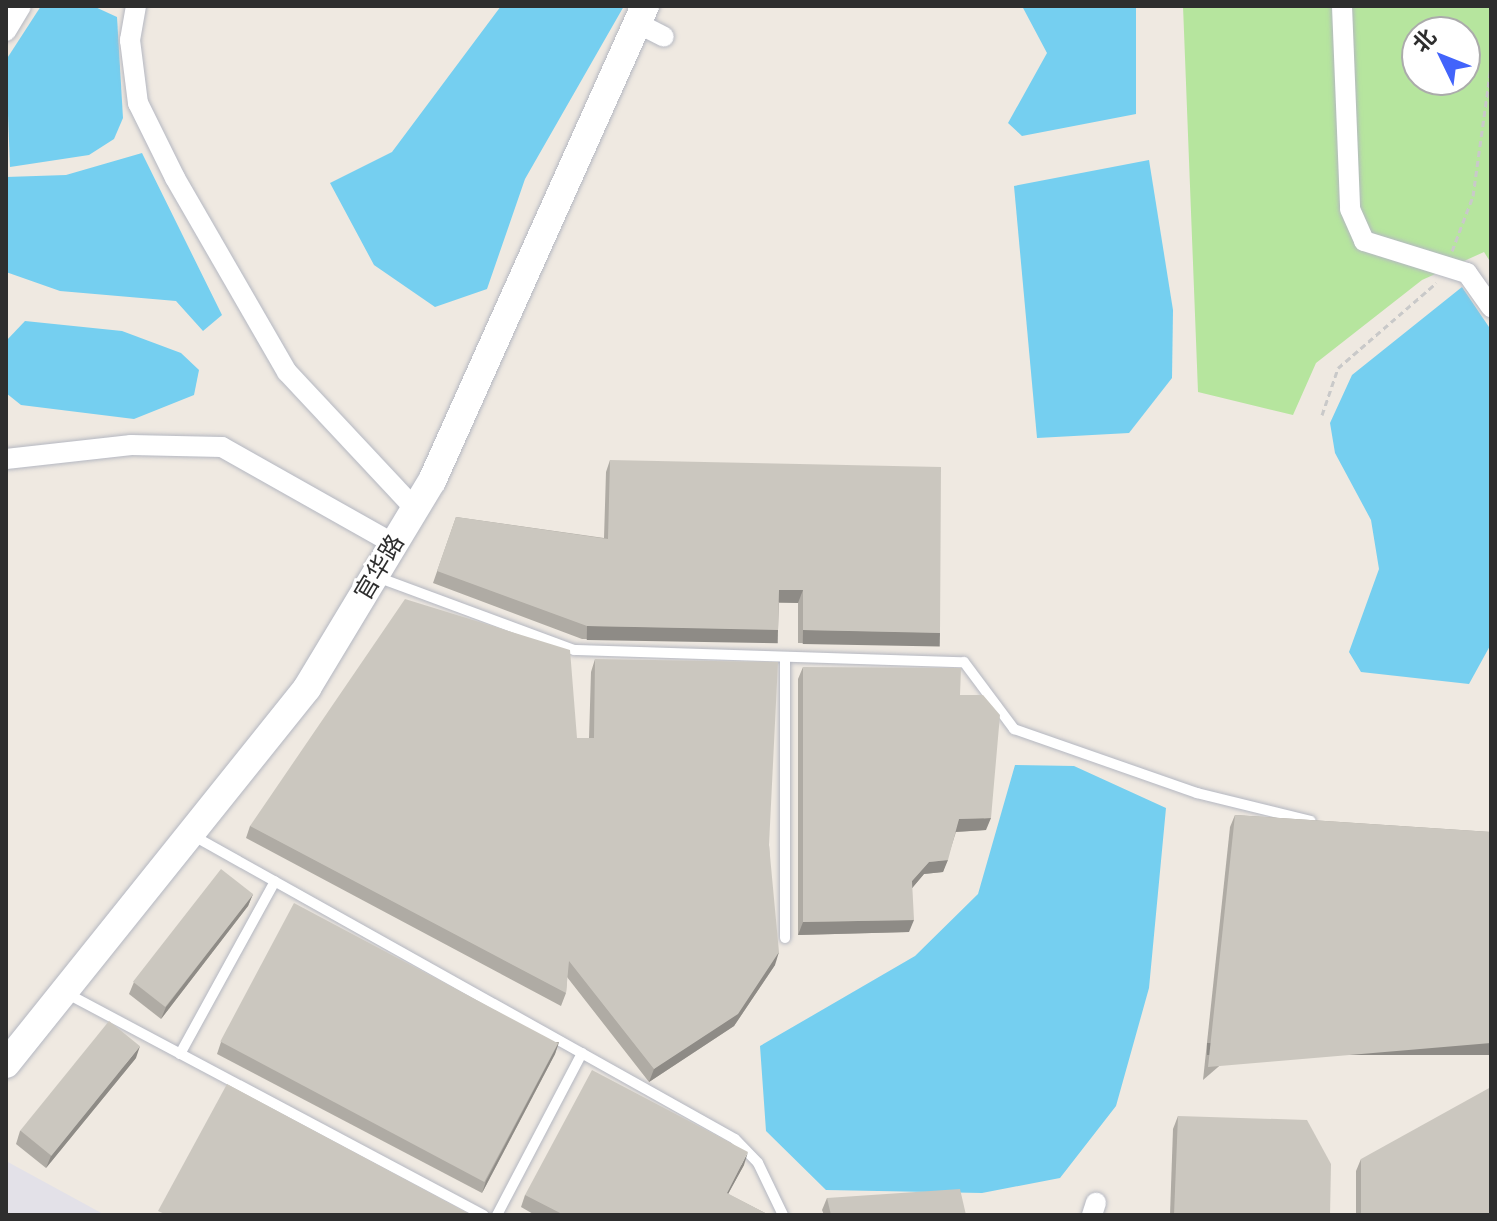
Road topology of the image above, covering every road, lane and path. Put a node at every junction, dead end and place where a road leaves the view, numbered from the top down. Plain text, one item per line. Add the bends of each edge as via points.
1 (21, 6) edge
2 (136, 6) edge
3 (1342, 6) edge
4 (641, 14) edge
5 (6, 31) edge
6 (664, 37) dead end
7 (1491, 307) edge
8 (6, 459) edge
9 (415, 509) junction
10 (394, 544) junction
11 (375, 576) junction
12 (785, 661) junction
13 (1322, 822) edge
14 (190, 834) junction
15 (275, 881) junction
16 (785, 938) dead end
17 (64, 992) junction
18 (582, 1053) junction
19 (180, 1054) junction
20 (6, 1064) edge
21 (484, 1215) edge
22 (497, 1215) edge
23 (783, 1215) edge

1 - 5 street
2 - 9 street via 130,40 138,103 175,178 287,372
3 - 7 street via 1350,209 1364,241 1467,273
4 - 6 street
4 - 9 main road, 官华路
8 - 10 street via 131,445 222,447
9 - 10 main road, 官华路
10 - 11 main road, 官华路
11 - 12 lane via 574,650
11 - 14 main road, 官华路 via 307,688
12 - 13 lane via 964,662 1014,729 1197,793
12 - 16 lane
14 - 15 lane
14 - 17 main road, 官华路
15 - 18 lane
15 - 19 lane
17 - 19 lane
17 - 20 main road, 官华路
18 - 22 lane
18 - 23 lane via 735,1139 758,1163
19 - 21 lane

